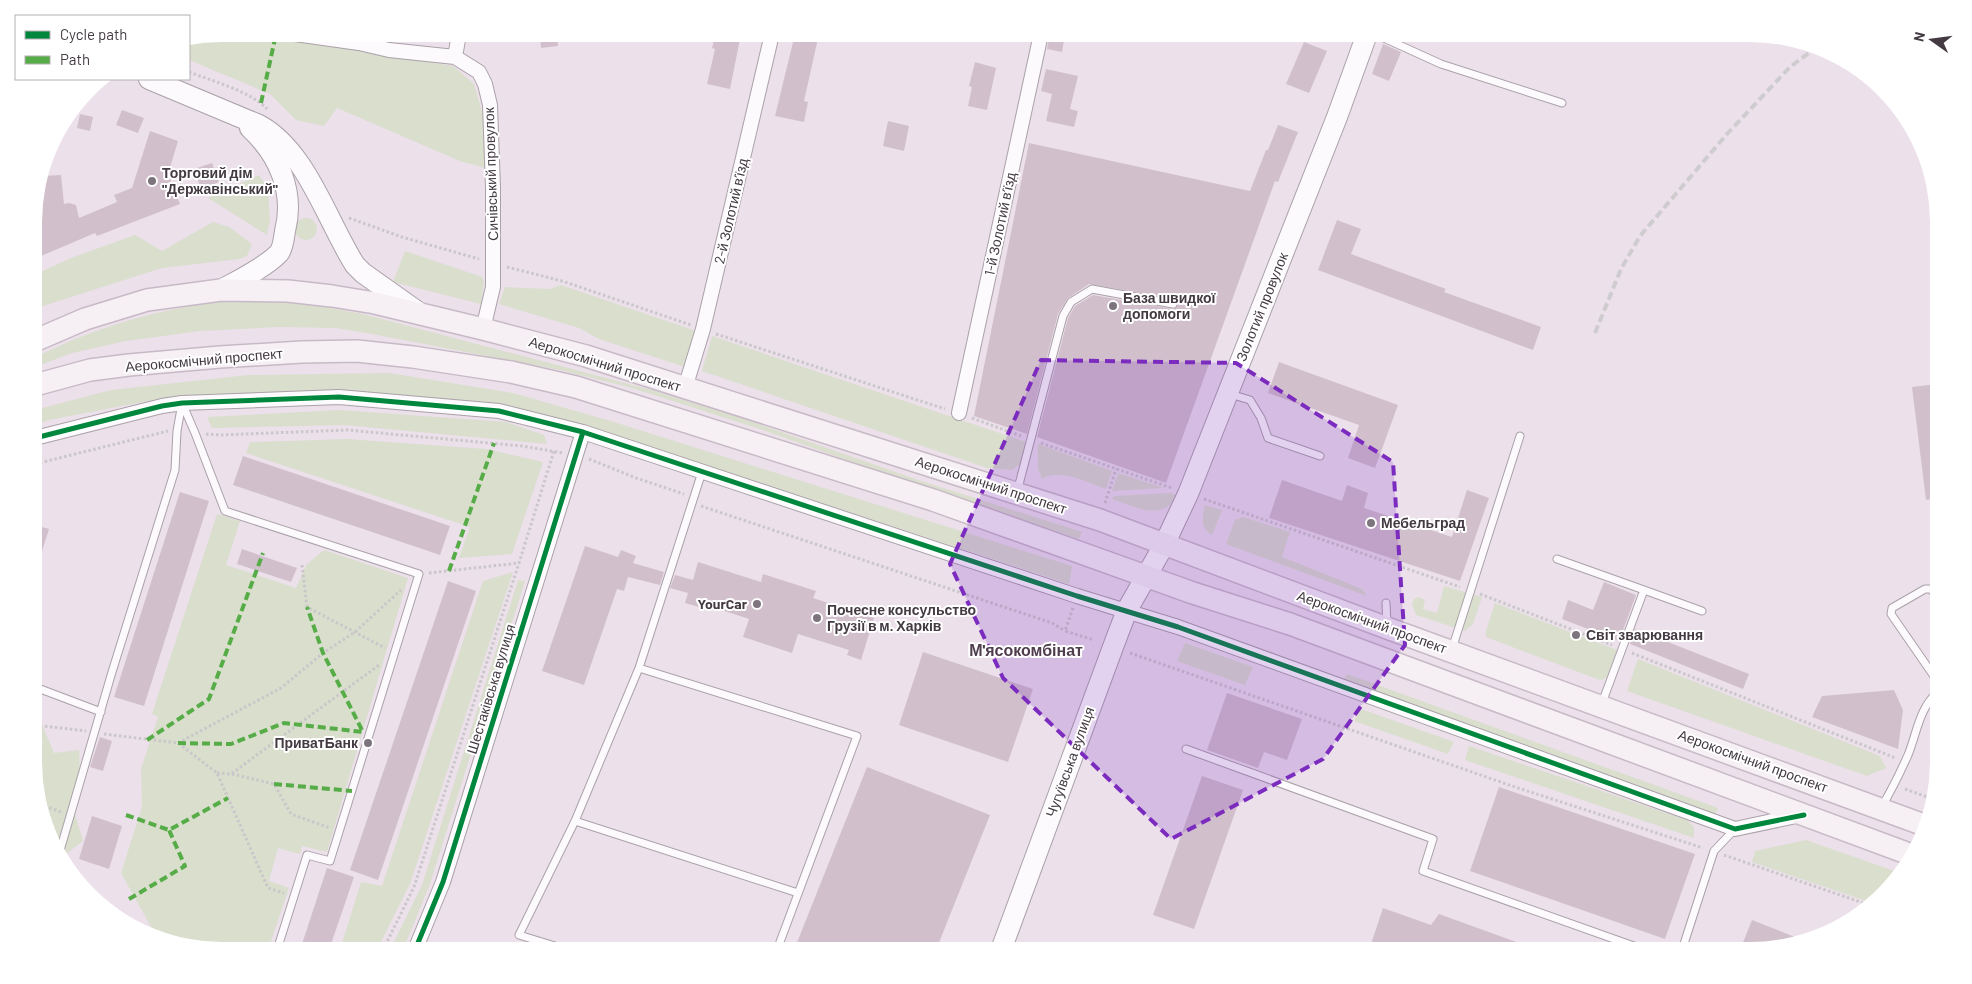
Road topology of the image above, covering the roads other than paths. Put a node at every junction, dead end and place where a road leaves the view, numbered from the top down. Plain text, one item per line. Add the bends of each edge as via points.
1 (369, 42) edge
2 (458, 42) edge
3 (770, 42) edge
4 (1039, 42) edge
5 (1364, 42) edge
6 (1393, 42) edge
7 (455, 58) junction
8 (150, 80) edge
9 (1562, 103) dead end
10 (233, 114) junction
11 (221, 290) junction
12 (1173, 304) dead end
13 (424, 316) junction
14 (483, 329) junction
15 (42, 338) edge
16 (42, 383) edge
17 (685, 388) junction
18 (1228, 393) junction
19 (182, 403) junction
20 (958, 414) road end
21 (583, 432) junction
22 (42, 436) edge
23 (1520, 436) dead end
24 (1320, 456) dead end
25 (702, 472) junction
26 (1016, 492) junction
27 (1164, 545) junction
28 (1557, 559) dead end
29 (1145, 576) junction
30 (1930, 589) edge
31 (1644, 590) junction
32 (1386, 603) dead end
33 (1127, 610) junction
34 (1702, 611) dead end
35 (1387, 628) junction
36 (1451, 652) junction
37 (639, 668) junction
38 (1930, 670) edge
39 (42, 690) edge
40 (1930, 698) edge
41 (1601, 706) junction
42 (101, 712) junction
43 (1186, 749) dead end
44 (1881, 808) junction
45 (1804, 815) junction
46 (575, 821) junction
47 (1919, 823) edge
48 (1735, 829) junction
49 (63, 844) edge
50 (1905, 852) edge
51 (798, 893) junction
52 (280, 942) edge
53 (418, 942) edge
54 (542, 942) edge
55 (780, 942) edge
56 (1003, 942) edge
57 (1623, 942) edge
58 (1685, 942) edge

1 - 7 street via 389,50
2 - 7 street
3 - 17 street, 2-й Золотий в’їзд via 703,329
4 - 20 street, 1-й Золотий в’їзд
5 - 18 main road, Золотий провулок
6 - 9 lane via 1441,64
7 - 14 street, Сичівський провулок via 479,72 490,104 494,263 493,288
8 - 10 main road
10 - 11 main road via 257,135 277,161 288,194 289,209 280,252
10 - 13 main road via 268,130 285,144 301,166 355,265
11 - 13 main road, Аерокосмічний проспект via 288,291 332,296
11 - 15 main road, Аерокосмічний проспект via 146,300
12 - 26 lane via 1092,289 1071,302 1063,316
13 - 14 main road, Аерокосмічний проспект
14 - 17 main road, Аерокосмічний проспект via 586,356
16 - 29 main road, Аерокосмічний проспект via 90,370 130,365 302,352 357,351 511,372 576,387 924,497
17 - 26 main road, Аерокосмічний проспект
18 - 24 lane via 1250,400 1268,438
18 - 27 main road, Золотий провулок
19 - 21 street via 339,397 500,411
19 - 22 street
19 - 42 lane via 175,470
19 - 52 lane via 225,511 420,574 330,861 307,855
21 - 25 street
21 - 53 street, Шестаківська вулиця via 443,882
23 - 36 lane
25 - 33 street
25 - 37 lane
26 - 27 main road, Аерокосмічний проспект
27 - 29 main road, Золотий провулок
27 - 35 main road, Аерокосмічний проспект
28 - 31 lane
29 - 33 main road, Чугуївська вулиця
29 - 45 main road, Аерокосмічний проспект via 1299,628
30 - 38 lane via 1924,588 1892,608 1892,614
31 - 34 lane
31 - 41 lane
32 - 35 lane
33 - 48 street
33 - 56 main road, Чугуївська вулиця
35 - 36 main road, Аерокосмічний проспект
36 - 41 main road, Аерокосмічний проспект
37 - 46 lane
37 - 51 lane via 857,736
39 - 42 lane
40 - 44 lane via 1900,774
41 - 44 main road, Аерокосмічний проспект
42 - 49 lane
43 - 57 lane via 1433,839 1423,871
44 - 47 main road, Аерокосмічний проспект
45 - 48 street
45 - 50 main road, Аерокосмічний проспект
46 - 51 lane
46 - 54 lane via 519,935
48 - 58 lane via 1714,851
51 - 55 lane

